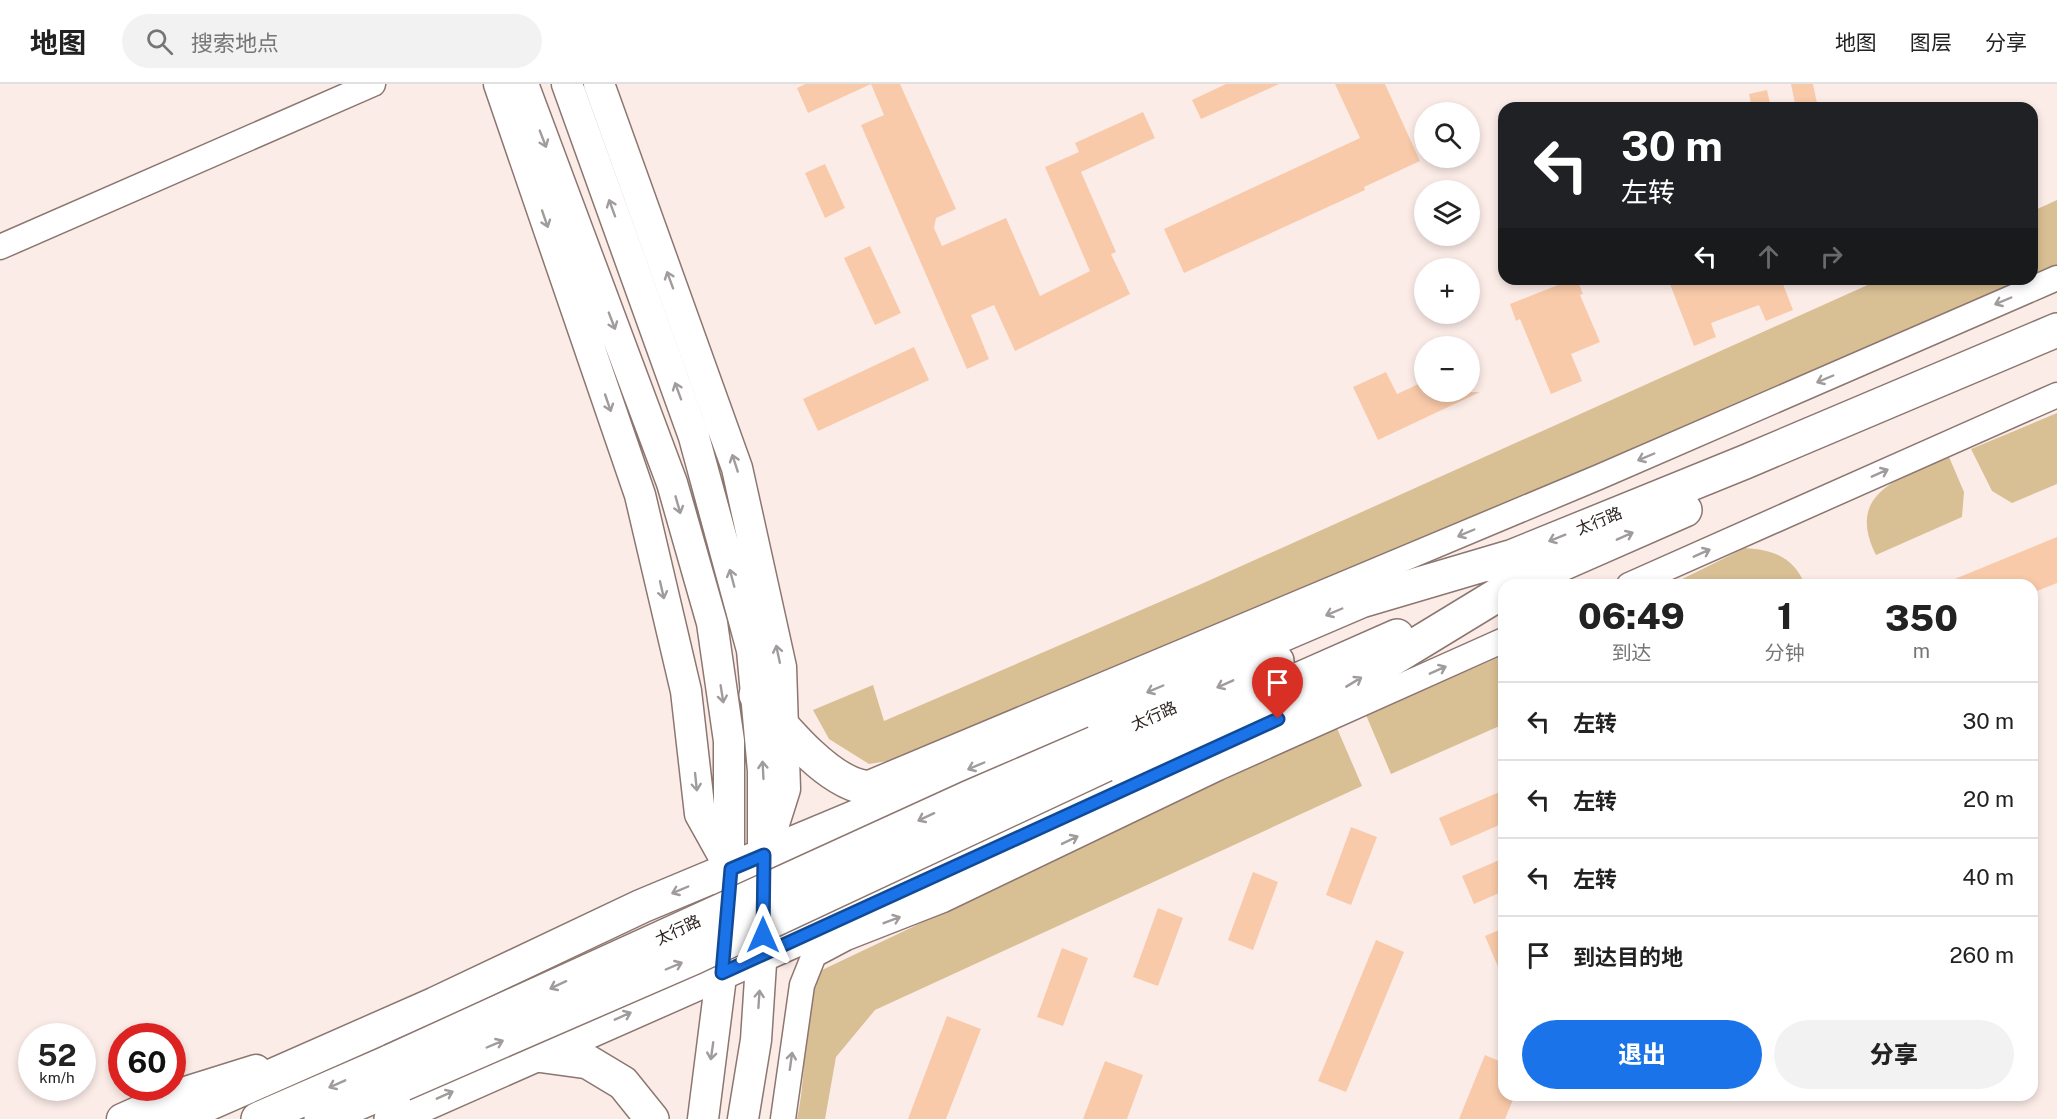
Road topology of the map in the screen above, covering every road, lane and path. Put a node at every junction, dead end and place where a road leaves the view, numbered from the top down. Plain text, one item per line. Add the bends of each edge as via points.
1 (373, 84) edge
2 (499, 84) edge
3 (523, 84) edge
4 (567, 84) edge
5 (599, 84) edge
6 (0, 247) edge
7 (2057, 278) edge
8 (2057, 330) edge
9 (2057, 347) edge
10 (2057, 395) edge
11 (1517, 579) edge
12 (1518, 579) edge
13 (1643, 579) edge
14 (1498, 584) edge
15 (1498, 587) edge
16 (1498, 590) edge
17 (1498, 643) edge
18 (756, 695) junction
19 (783, 726) junction
20 (861, 786) junction
21 (918, 791) junction
22 (764, 855) junction
23 (731, 869) junction
24 (763, 955) junction
25 (722, 973) junction
26 (365, 1035) junction
27 (537, 1055) junction
28 (397, 1072) junction
29 (643, 1111) edge
30 (122, 1119) edge
31 (174, 1119) edge
32 (258, 1119) edge
33 (321, 1119) edge
34 (391, 1119) edge
35 (703, 1119) edge
36 (744, 1119) edge
37 (783, 1119) edge

1 - 6 street
2 -> 23 main road via 640,495 686,691 700,814
3 -> 23 main road via 672,483 712,623 729,741
18 -> 4 main road via 752,650 694,437
19 -> 5 main road via 781,666 737,468
7 -> 20 street via 1588,482
8 -> 11 highway, 太行路 via 1745,462
12 -> 9 highway, 太行路
13 -> 10 street
14 -> 21 highway via 1361,601
15 - 28 highway, 太行路, bridge via 1100,754 695,957
24 -> 16 highway via 1343,689
37 -> 17 street via 802,985 814,956 846,938 943,900 1218,768
18 - 19 highway
22 -> 18 main road via 763,771
19 - 20 highway via 800,746 832,771
19 - 22 main road via 784,789
20 - 21 highway
21 -> 22 highway
22 - 23 highway
22 - 24 main road
23 - 25 main road
23 -> 26 highway via 642,906
24 - 25 highway
36 -> 24 main road
27 -> 25 highway
25 -> 35 main road
26 - 30 main road via 177,1095
26 - 31 highway
27 - 29 highway via 588,1062 623,1083
34 -> 27 highway
28 -> 32 highway, 太行路
28 - 33 highway, 太行路

